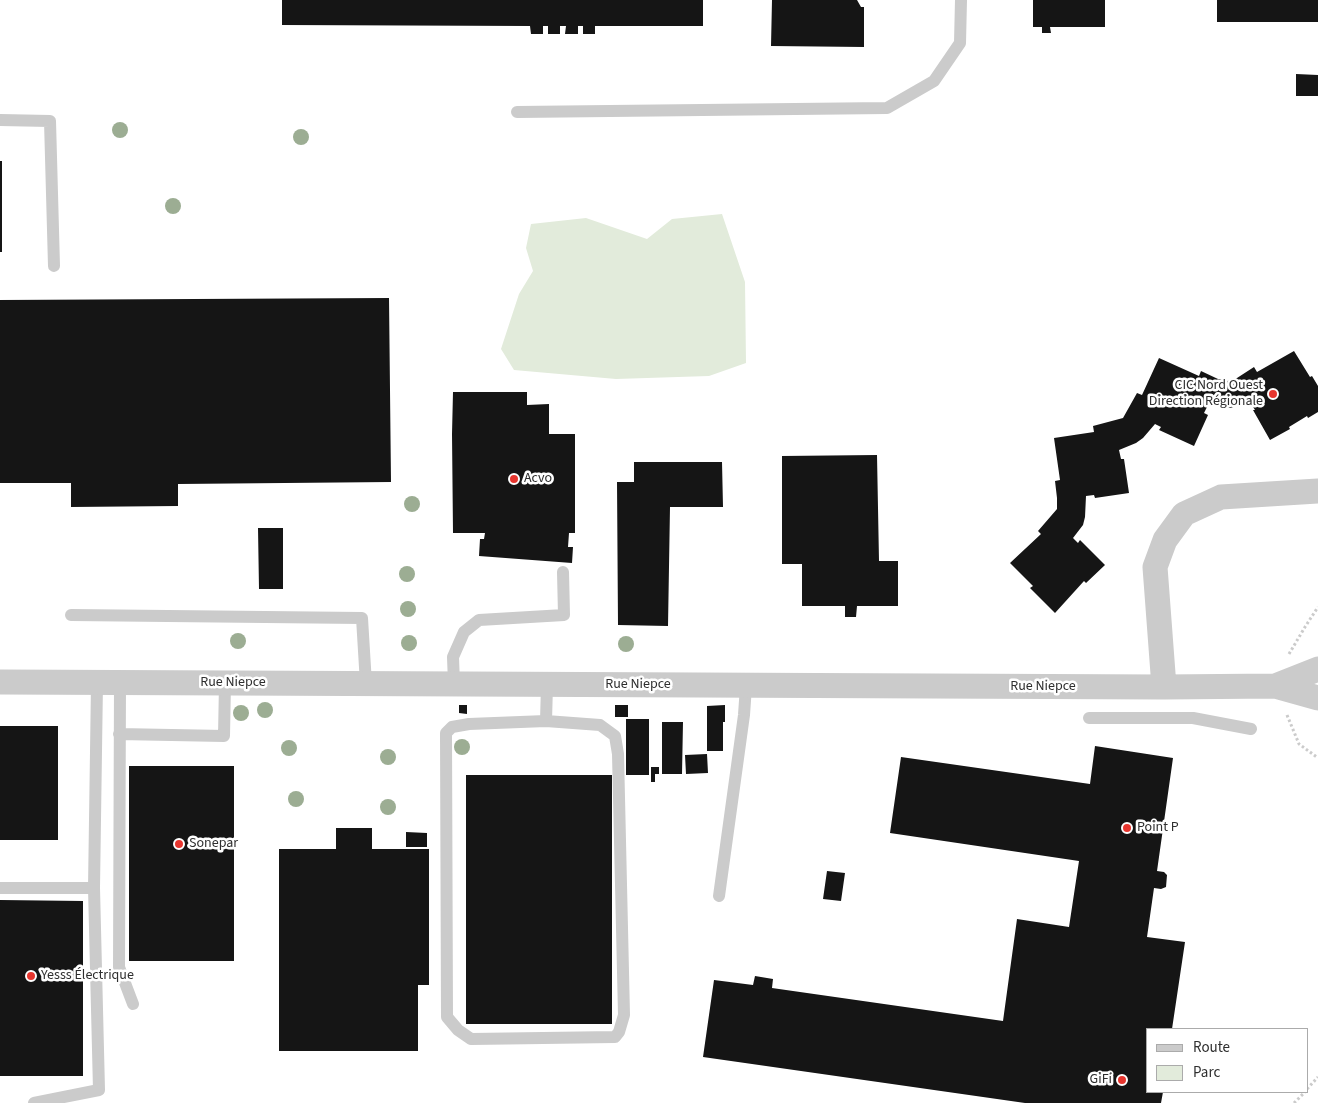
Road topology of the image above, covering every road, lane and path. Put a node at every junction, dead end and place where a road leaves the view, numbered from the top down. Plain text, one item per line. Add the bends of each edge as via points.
1 (961, 0) edge
2 (517, 112) dead end
3 (0, 120) edge
4 (54, 266) dead end
5 (1318, 491) edge
6 (562, 572) dead end
7 (1318, 607) edge
8 (71, 615) dead end
9 (1318, 669) edge
10 (0, 682) edge
11 (108, 683) junction
12 (225, 684) junction
13 (366, 684) junction
14 (454, 684) junction
15 (547, 684) junction
16 (746, 686) junction
17 (1275, 686) junction
18 (1164, 687) junction
19 (1318, 698) edge
20 (1090, 718) dead end
21 (546, 721) junction
22 (1251, 729) dead end
23 (119, 734) junction
24 (1318, 758) edge
25 (0, 888) edge
26 (94, 888) junction
27 (719, 896) dead end
28 (133, 1004) dead end
29 (1318, 1077) edge
30 (1308, 1087) edge
31 (1303, 1093) edge
32 (34, 1103) edge
33 (1294, 1103) edge

1 - 2 lane via 960,43 955,51 934,81 887,108
3 - 4 lane via 50,121
5 - 18 street via 1221,497 1184,514 1165,540 1155,568
6 - 14 lane via 564,615 479,620 464,632 453,657
7 - 17 path via 1290,652
8 - 13 lane via 362,618
9 - 17 street, Rue Niepce
10 - 11 street, Rue Niepce
11 - 12 street, Rue Niepce
11 - 23 lane
11 - 26 lane
12 - 13 street, Rue Niepce
12 - 23 lane via 224,736
13 - 14 street, Rue Niepce
14 - 15 street, Rue Niepce
15 - 16 street, Rue Niepce
15 - 21 lane
16 - 18 street, Rue Niepce
16 - 27 lane
17 - 18 street, Rue Niepce
17 - 19 street, Rue Niepce
17 - 24 path via 1299,744
20 - 22 lane via 1193,718
21 - 21 lane via 600,724 615,736 624,1015 615,1037 471,1039 446,1017 446,732 452,727 469,724
23 - 28 lane via 119,967
25 - 26 lane
26 - 32 lane via 99,1090
29 - 30 path
31 - 33 path

